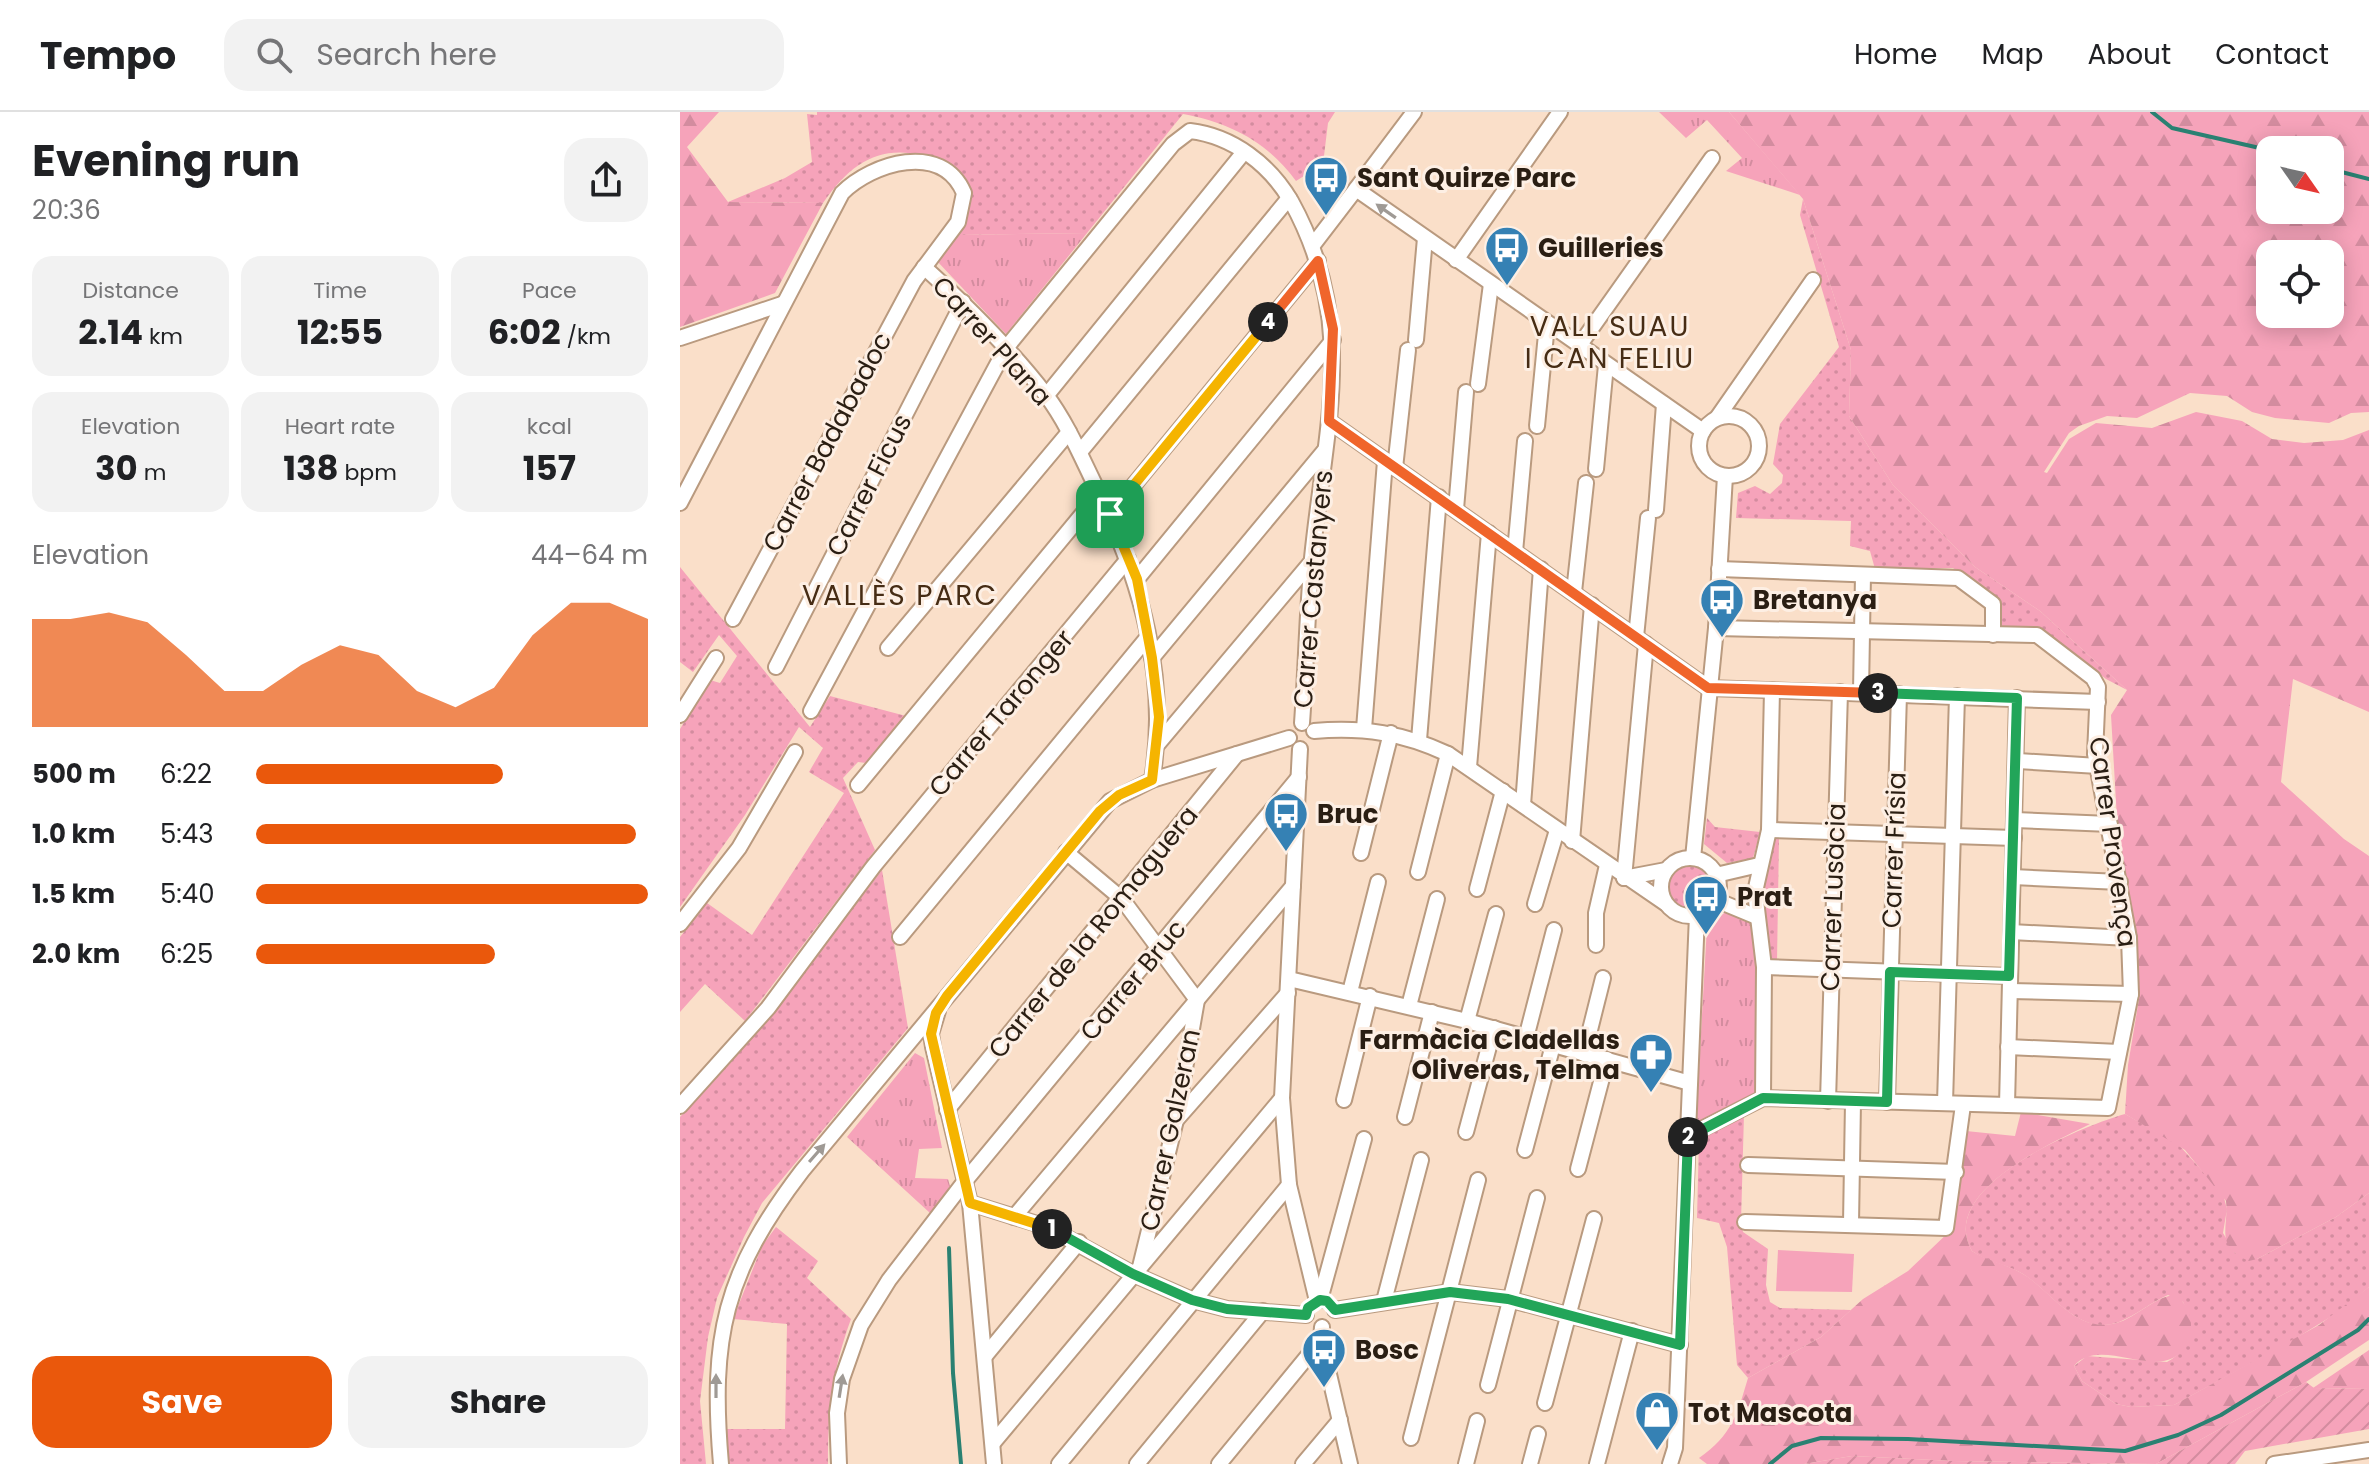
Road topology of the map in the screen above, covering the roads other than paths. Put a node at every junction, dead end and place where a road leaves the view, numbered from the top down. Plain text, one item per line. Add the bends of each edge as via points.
1 (1414, 112) edge
2 (1560, 112) edge
3 (1244, 152) junction
4 (1712, 158) dead end
5 (1356, 189) junction
6 (1289, 198) junction
7 (1425, 238) junction
8 (1313, 245) junction
9 (1456, 260) junction
10 (1318, 261) junction
11 (924, 267) junction
12 (1813, 280) dead end
13 (1491, 284) junction
14 (963, 302) junction
15 (782, 304) junction
16 (1547, 324) junction
17 (680, 338) edge
18 (1334, 340) junction
19 (1579, 346) junction
20 (1006, 348) junction
21 (1606, 365) junction
22 (1046, 396) junction
23 (1664, 404) junction
24 (1717, 418) junction
25 (1329, 421) junction
26 (1537, 426) dead end
27 (1703, 431) junction
28 (1069, 432) junction
29 (1525, 441) dead end
30 (1325, 449) junction
31 (1080, 452) junction
32 (1390, 464) junction
33 (1596, 469) dead end
34 (1725, 476) junction
35 (1586, 483) dead end
36 (1099, 494) junction
37 (1439, 497) junction
38 (680, 503) edge
39 (1456, 509) junction
40 (1110, 514) junction
41 (1489, 533) junction
42 (1515, 552) junction
43 (1128, 559) junction
44 (1312, 561) junction
45 (1541, 569) junction
46 (1719, 569) junction
47 (1863, 575) junction
48 (1137, 579) junction
49 (1574, 592) junction
50 (1592, 605) junction
51 (733, 619) dead end
52 (1716, 628) junction
53 (1862, 634) junction
54 (1993, 635) junction
55 (1147, 638) junction
56 (1641, 640) junction
57 (888, 648) dead end
58 (716, 658) dead end
59 (1152, 658) junction
60 (776, 667) dead end
61 (1708, 688) junction
62 (1772, 690) junction
63 (1861, 691) junction
64 (1840, 692) junction
65 (1899, 694) junction
66 (1957, 696) junction
67 (2017, 698) junction
68 (2098, 702) junction
69 (811, 711) dead end
70 (680, 715) edge
71 (1308, 727) junction
72 (1364, 729) junction
73 (1391, 733) junction
74 (1289, 738) junction
75 (1419, 740) junction
76 (1157, 745) junction
77 (1300, 749) junction
78 (795, 752) dead end
79 (1237, 754) junction
80 (1448, 754) junction
81 (2018, 761) junction
82 (2098, 766) junction
83 (1469, 767) junction
84 (1299, 777) junction
85 (1152, 780) junction
86 (858, 785) dead end
87 (1503, 791) junction
88 (1523, 805) junction
89 (2015, 820) junction
90 (2110, 824) junction
91 (1557, 830) junction
92 (1769, 830) junction
93 (1835, 832) junction
94 (1894, 834) junction
95 (1953, 836) junction
96 (2014, 838) junction
97 (1572, 841) junction
98 (1066, 852) junction
99 (1361, 853) dead end
100 (1693, 858) junction
101 (1607, 865) junction
102 (1759, 865) junction
103 (1666, 870) junction
104 (1418, 872) dead end
105 (1716, 875) junction
106 (2013, 877) junction
107 (1624, 878) junction
108 (1378, 882) dead end
109 (2120, 882) junction
110 (1293, 886) junction
111 (1477, 889) dead end
112 (1122, 899) junction
113 (1437, 899) dead end
114 (1716, 900) junction
115 (1665, 903) junction
116 (1535, 904) dead end
117 (1496, 914) dead end
118 (1697, 915) junction
119 (1757, 917) junction
120 (680, 924) edge
121 (1554, 930) dead end
122 (2011, 932) junction
123 (900, 937) dead end
124 (2129, 938) junction
125 (1596, 945) dead end
126 (1161, 948) junction
127 (1764, 967) junction
128 (1831, 971) junction
129 (1890, 972) junction
130 (1949, 974) junction
131 (1603, 978) dead end
132 (2009, 983) junction
133 (1288, 986) junction
134 (1350, 992) junction
135 (2131, 994) junction
136 (947, 996) junction
137 (1370, 996) junction
138 (1197, 1000) junction
139 (1409, 1006) junction
140 (1432, 1012) junction
141 (1467, 1021) junction
142 (1494, 1028) junction
143 (1526, 1038) junction
144 (1553, 1045) junction
145 (2008, 1047) junction
146 (904, 1048) junction
147 (2119, 1052) junction
148 (1584, 1054) junction
149 (935, 1058) junction
150 (1607, 1059) junction
151 (1690, 1083) junction
152 (1282, 1098) junction
153 (1763, 1098) junction
154 (1344, 1100) dead end
155 (1828, 1101) junction
156 (1853, 1102) junction
157 (1887, 1102) junction
158 (1945, 1103) junction
159 (1963, 1105) junction
160 (2007, 1105) junction
161 (680, 1106) edge
162 (947, 1110) junction
163 (1405, 1117) dead end
164 (1176, 1120) junction
165 (1466, 1132) dead end
166 (1688, 1136) junction
167 (1364, 1139) dead end
168 (1525, 1150) dead end
169 (1421, 1160) dead end
170 (1748, 1165) dead end
171 (1578, 1169) dead end
172 (1852, 1169) junction
173 (1956, 1172) junction
174 (1478, 1180) dead end
175 (965, 1181) junction
176 (1289, 1185) junction
177 (1537, 1198) dead end
178 (970, 1203) junction
179 (1014, 1217) junction
180 (1594, 1219) dead end
181 (1745, 1222) dead end
182 (1851, 1223) junction
183 (1079, 1242) junction
184 (1137, 1270) junction
185 (1450, 1292) junction
186 (1192, 1300) junction
187 (1319, 1300) junction
188 (1511, 1300) junction
189 (1384, 1301) junction
190 (1335, 1310) junction
191 (1263, 1311) junction
192 (1306, 1315) junction
193 (1570, 1315) junction
194 (1632, 1331) junction
195 (1321, 1334) junction
196 (1680, 1345) junction
197 (985, 1356) junction
198 (1488, 1385) dead end
199 (1545, 1403) dead end
200 (1340, 1420) junction
201 (1477, 1421) dead end
202 (1538, 1434) dead end
203 (1411, 1438) dead end
204 (993, 1443) junction
205 (2369, 1450) edge
206 (721, 1464) edge
207 (839, 1464) edge
208 (994, 1464) edge
209 (1059, 1464) edge
210 (1137, 1464) edge
211 (1219, 1464) edge
212 (1303, 1464) edge
213 (1350, 1464) edge
214 (1466, 1464) edge
215 (1530, 1464) edge
216 (1597, 1464) edge
217 (1670, 1464) edge
218 (2274, 1464) edge

1 - 5 street
2 - 9 street
3 - 6 street, Carrer Castanyers via 1264,164
3 - 20 street, Carrer Castanyers via 1195,132 1181,135
3 - 22 street
4 - 19 street
7 -> 5 street
5 - 8 street
6 - 8 street, Carrer Castanyers
6 - 31 street
7 - 9 street
7 - 32 street
8 - 10 street, Carrer Castanyers
9 - 13 street
10 - 18 street, Carrer Castanyers
10 - 40 street
11 - 14 street, Carrer Plana
11 - 15 street, Carrer Badabadoc via 958,222 964,193 951,173 938,167 907,162 873,169 842,193
11 - 51 street, Carrer Badabadoc
12 - 24 street
13 - 16 street
13 - 39 street
14 - 20 street, Carrer Plana
14 - 60 street, Carrer Ficus
15 - 17 street
15 - 38 street, Carrer Badabadoc
16 - 19 street
16 - 26 street
18 - 25 street, Carrer Castanyers
18 - 48 street
19 - 21 street
20 - 22 street, Carrer Plana
20 - 69 street
21 - 23 street
21 - 33 street
22 - 28 street, Carrer Plana
23 - 27 street
23 - 56 street
24 - 27 street
24 - 34 street via 1739,417 1753,426 1760,442 1754,465
25 - 30 street, Carrer Castanyers
25 - 32 street
27 - 34 street via 1700,453 1712,471
28 - 31 street, Carrer Plana
28 - 57 street
29 - 42 street
30 - 44 street, Carrer Castanyers
30 - 59 street
31 - 36 street, Carrer Plana
32 - 37 street
32 - 72 street
34 - 46 street
35 - 49 street
36 - 40 street, Carrer Plana
36 - 86 street
37 - 39 street
37 - 75 street
39 - 41 street
40 - 43 street, Carrer Plana
41 - 42 street
41 - 83 street
42 - 45 street
43 - 48 street, Carrer Plana
43 - 161 street, Carrer Taronger via 873,867 768,1008
44 - 71 street, Carrer Castanyers
44 - 76 street
45 - 49 street
45 - 88 street
46 - 47 street
46 - 52 street
47 - 53 street
47 - 54 street via 1958,578 1993,604
48 - 55 street, Carrer Plana
49 - 50 street
50 - 56 street
50 - 97 street
52 - 53 street, Carrer Provença
52 - 61 street
53 - 54 street, Carrer Provença
53 - 63 street
54 - 68 street, Carrer Provença via 2037,635 2093,678
55 - 59 street, Carrer Plana
55 - 123 street
56 - 61 street
56 - 107 street
58 - 70 street
59 - 76 street, Carrer Plana
61 - 62 street
61 - 100 street
62 - 64 street
62 - 92 street
63 - 64 street
63 - 65 street
64 - 93 street, Carrer Lusàcia
65 - 66 street
65 - 94 street, Carrer Frísia
66 - 67 street
66 - 95 street
67 - 68 street
67 - 81 street
68 - 82 street, Carrer Provença
71 - 72 street
71 - 74 street via 1291,729
71 - 77 street via 1312,744
72 - 73 street
73 - 75 street
73 - 99 street
74 - 77 street
74 - 79 street
75 - 80 street
76 - 85 street, Carrer Plana
77 - 84 street
78 - 120 street via 739,848
79 - 85 street
79 - 112 street, Carrer de la Romaguera
80 - 83 street
80 - 104 street
81 - 82 street
81 - 89 street
82 - 90 street, Carrer Provença
83 - 87 street
84 - 110 street
84 - 126 street, Carrer Bruc
85 - 98 street via 1110,801
87 - 88 street
87 - 111 street
88 - 91 street
89 - 90 street
89 - 96 street
90 - 109 street, Carrer Provença
91 - 97 street
91 - 116 street
92 - 93 street
92 - 102 street
93 - 94 street
93 - 128 street, Carrer Lusàcia
94 - 95 street
94 - 129 street, Carrer Frísia
95 - 96 street
95 - 130 street
96 - 106 street
97 - 101 street
98 - 112 street, Carrer Galzeran
98 - 136 street
100 - 103 street
100 - 105 street
101 - 107 street
101 - 125 street via 1596,913
102 - 105 street
102 - 119 street
103 - 107 street
103 - 115 street via 1661,889
105 - 114 street
106 - 109 street
106 - 122 street
107 - 115 street
108 - 134 street
109 - 124 street, Carrer Provença
110 - 133 street
110 - 138 street
112 - 126 street, Carrer Galzeran
112 - 162 street, Carrer de la Romaguera
113 - 139 street
114 - 118 street
114 - 119 street
115 - 118 street via 1683,916
117 - 141 street
118 - 151 street
119 - 127 street
121 - 143 street
122 - 124 street
122 - 132 street
124 - 135 street, Carrer Provença
126 - 138 street, Carrer Galzeran
126 - 175 street, Carrer Bruc
127 - 128 street
127 - 153 street
128 - 129 street
128 - 155 street, Carrer Lusàcia
129 - 130 street
129 - 157 street, Carrer Frísia
130 - 132 street
130 - 158 street
131 - 148 street
132 - 135 street
132 - 145 street
133 - 134 street
133 - 152 street
133 - 164 street
134 - 137 street
135 - 147 street, Carrer Provença
136 - 146 street
136 - 149 street via 933,1025
137 - 139 street
137 - 154 street
138 - 164 street, Carrer Galzeran
138 - 179 street
139 - 140 street
140 - 141 street
140 - 163 street
141 - 142 street
142 - 143 street
142 - 165 street
143 - 144 street
144 - 148 street
144 - 168 street
145 - 147 street
145 - 160 street
146 - 149 street via 919,1044
206 -> 146 street via 715,1381 720,1335 747,1256 802,1171
147 - 160 street, Carrer Provença via 2108,1108
148 - 150 street
149 - 162 street
150 - 151 street
150 - 171 street
151 - 166 street
152 - 176 street
152 - 184 street
153 - 155 street
153 - 166 street
155 - 156 street
156 - 157 street
156 - 172 street
157 - 158 street
158 - 159 street
159 - 160 street
159 - 173 street
162 - 175 street
164 - 184 street, Carrer Galzeran
166 - 196 street
167 - 187 street
169 - 189 street
170 - 172 street
172 - 173 street
172 - 182 street
173 - 182 street via 1946,1228
174 - 185 street
175 - 178 street
207 -> 175 street, Carrer Bruc via 837,1413 850,1350 889,1280
176 - 186 street
176 - 187 street
177 - 188 street
178 - 179 street
178 - 197 street
179 - 183 street
180 - 193 street
181 - 182 street
183 - 184 street
183 - 197 street
184 - 186 street
184 - 204 street, Carrer Galzeran
185 - 188 street
185 - 189 street
185 - 203 street
186 - 191 street
186 - 209 street
187 - 190 street
187 - 192 street
188 - 193 street
188 - 198 street
189 - 190 street
190 - 195 street
191 - 192 street
191 - 210 street
192 - 195 street
193 - 194 street
193 - 199 street
194 - 196 street
194 - 216 street
195 - 200 street
195 - 211 street
196 - 217 street
197 - 204 street
200 - 212 street
200 - 213 street
201 - 214 street
202 - 215 street
204 - 208 street
205 - 218 street

